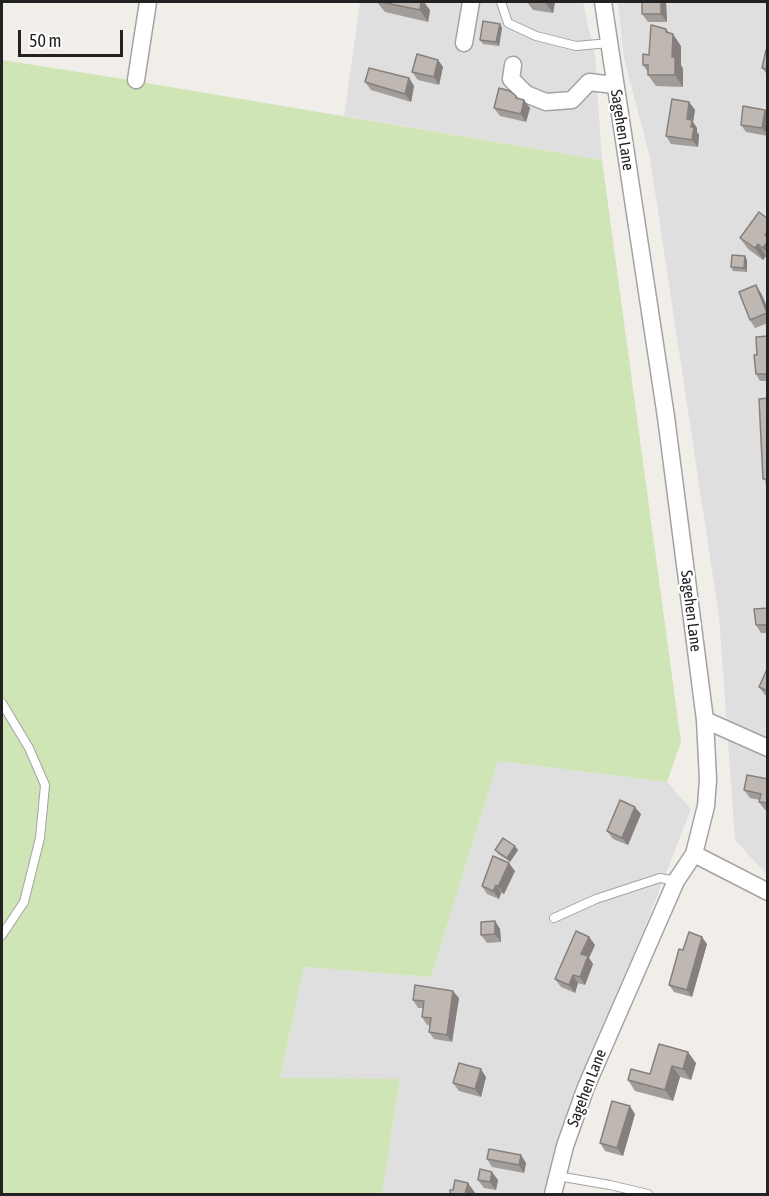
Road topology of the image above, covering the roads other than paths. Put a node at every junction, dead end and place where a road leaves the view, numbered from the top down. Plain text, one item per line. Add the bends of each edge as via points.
1 (148, 2) edge
2 (471, 2) edge
3 (501, 2) edge
4 (603, 2) edge
5 (464, 43) dead end
6 (609, 43) junction
7 (513, 65) dead end
8 (136, 80) dead end
9 (614, 85) junction
10 (2, 703) edge
11 (705, 720) junction
12 (768, 748) edge
13 (694, 854) junction
14 (676, 881) junction
15 (768, 892) edge
16 (554, 918) dead end
17 (2, 935) edge
18 (557, 1176) junction
19 (553, 1194) edge
20 (648, 1194) edge

1 - 8 street
2 - 5 street
3 - 6 lane via 508,22 536,36 576,46
4 - 6 street, Sagehen Lane
6 - 9 street, Sagehen Lane
7 - 9 street via 511,79 526,94 546,102 572,100 590,82
9 - 11 street, Sagehen Lane via 666,417
10 - 17 lane via 29,748 45,785 40,838 24,902
11 - 12 street
11 - 13 street, Sagehen Lane via 706,806
13 - 14 street, Sagehen Lane
13 - 15 street
14 - 16 lane via 660,878
14 - 18 street, Sagehen Lane via 586,1087
18 - 19 street, Sagehen Lane
18 - 20 lane

